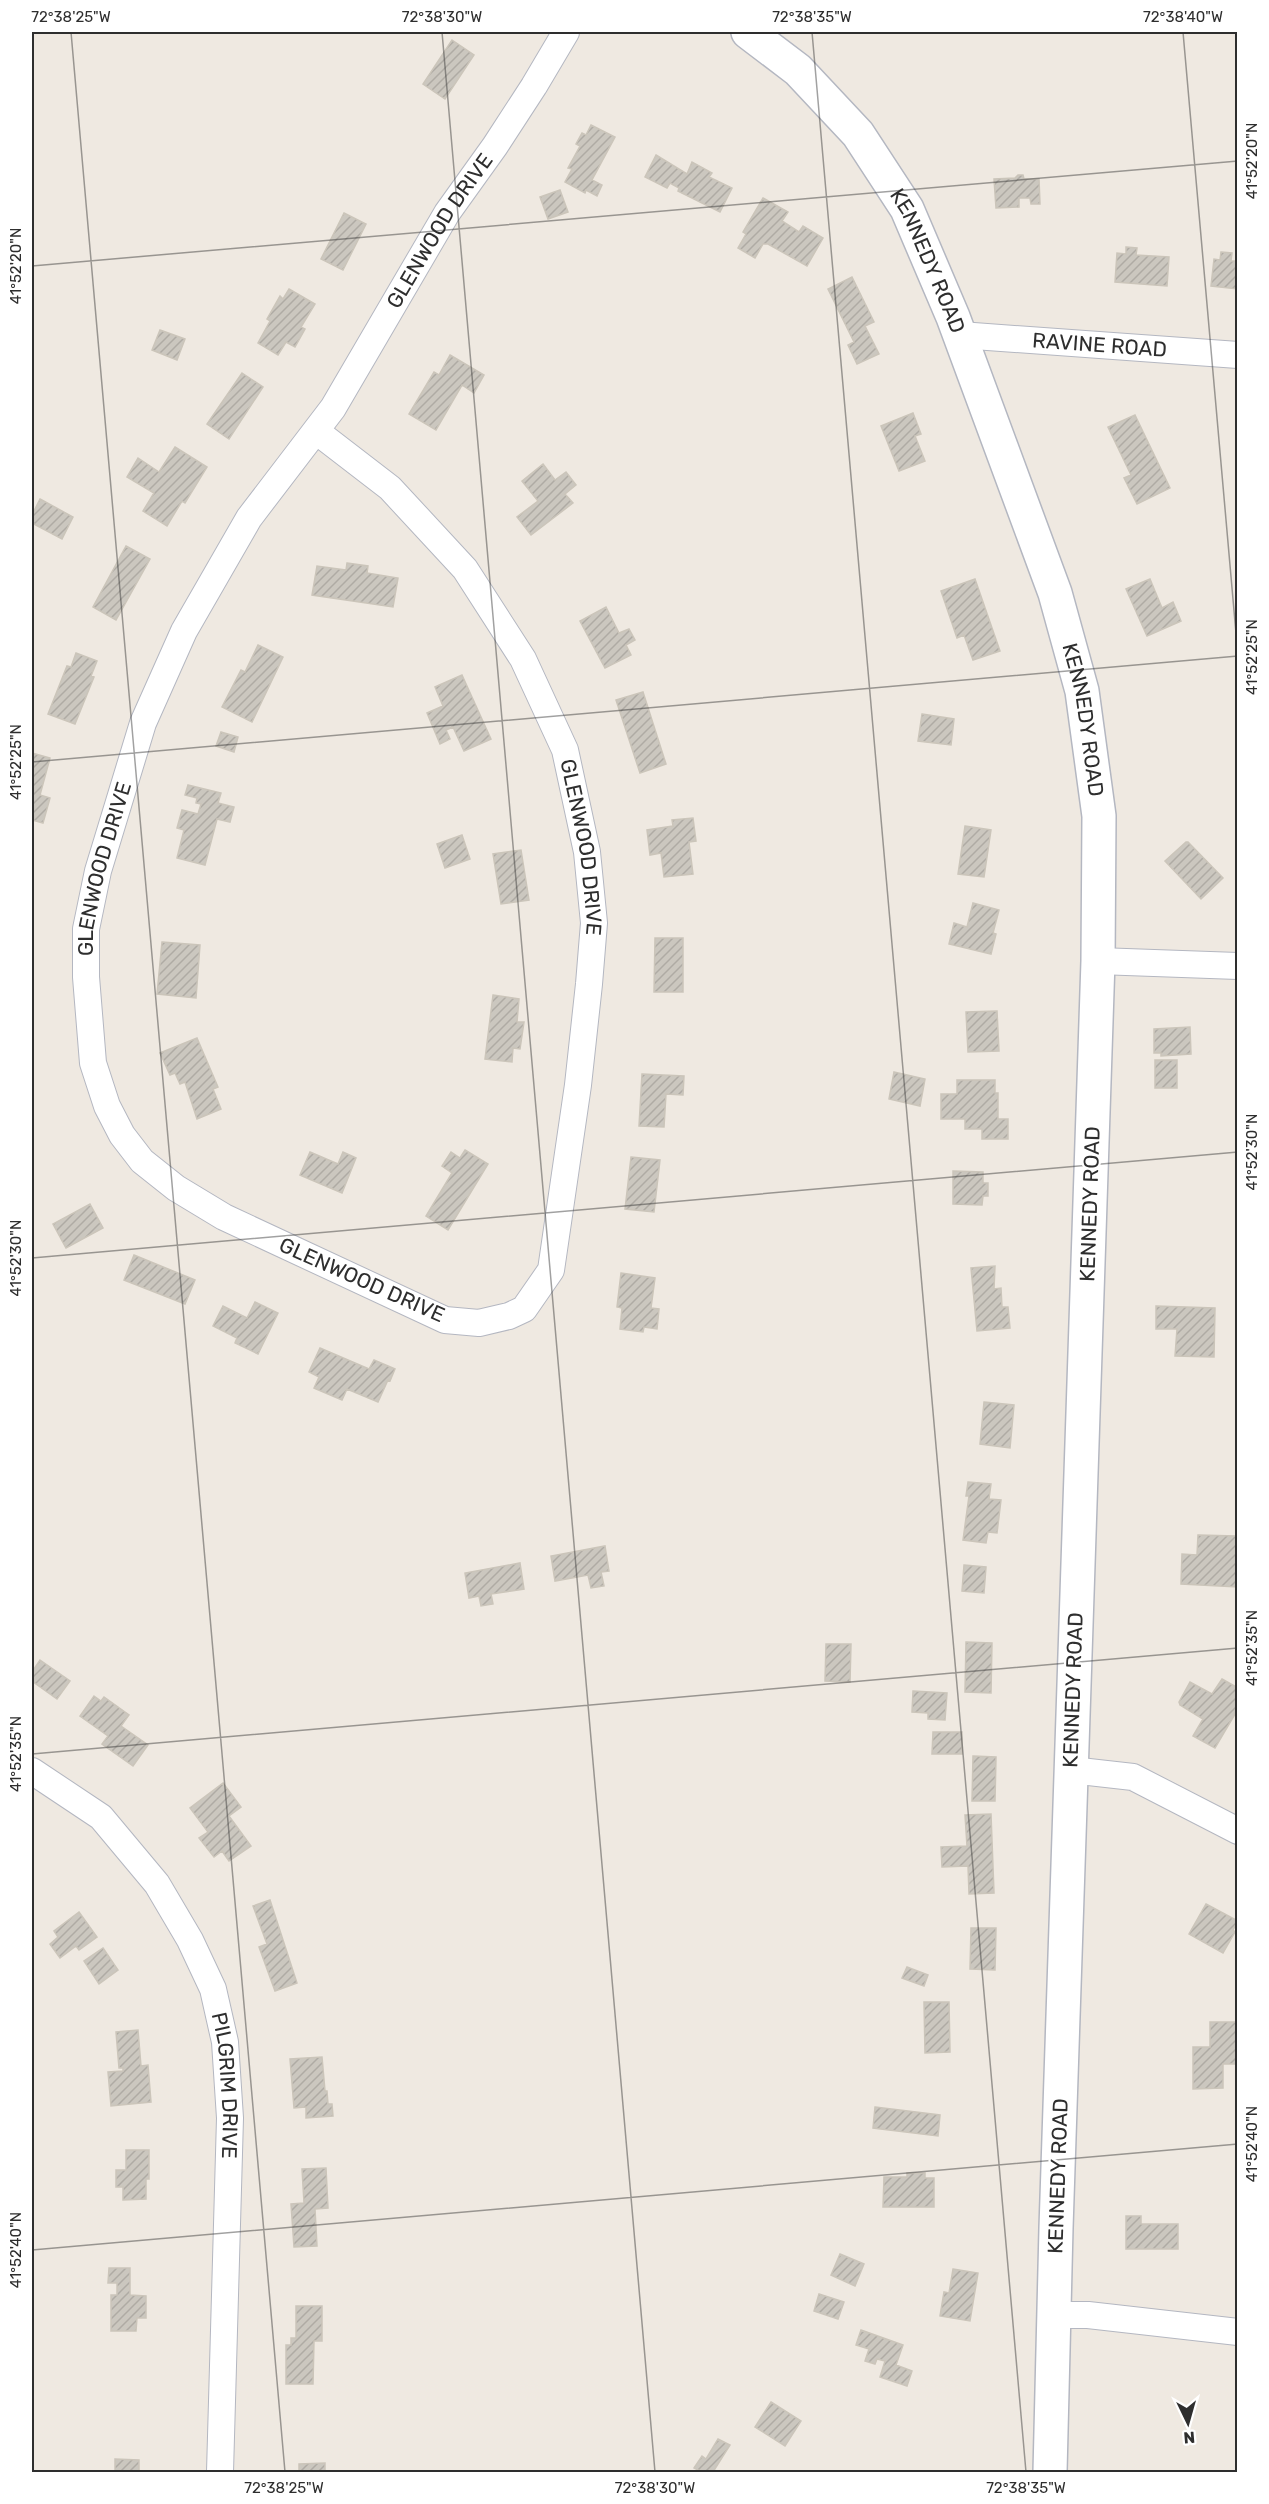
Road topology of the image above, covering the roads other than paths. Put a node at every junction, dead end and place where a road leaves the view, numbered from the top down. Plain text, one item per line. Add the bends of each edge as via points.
1 (566, 32) edge
2 (748, 32) edge
3 (960, 335) junction
4 (1238, 355) edge
5 (316, 431) junction
6 (1098, 961) junction
7 (1238, 966) edge
8 (1071, 1770) junction
9 (32, 1771) edge
10 (1238, 1831) edge
11 (1054, 2315) junction
12 (1238, 2332) edge
13 (220, 2472) edge
14 (1050, 2472) edge

1 - 5 street, GLENWOOD DRIVE via 521,106 447,213
2 - 3 street, KENNEDY ROAD via 798,70 858,134 886,173 907,209
3 - 4 street, RAVINE ROAD
3 - 6 street, KENNEDY ROAD via 1055,593 1082,691 1099,816
5 - 5 street, GLENWOOD DRIVE via 249,518 184,631 143,723 98,871 86,929 93,1062 107,1106 122,1135 142,1161 176,1188 224,1217 445,1320 479,1323 524,1309 551,1270 589,984 594,923 587,852 565,750 523,658 458,561 390,488
6 - 7 street
6 - 8 street, KENNEDY ROAD
8 - 10 street via 1133,1777
8 - 11 street, KENNEDY ROAD
9 - 13 street, PILGRIM DRIVE via 101,1817 157,1884 213,1989 225,2042 230,2118
11 - 12 street via 1088,2315
11 - 14 street, KENNEDY ROAD

